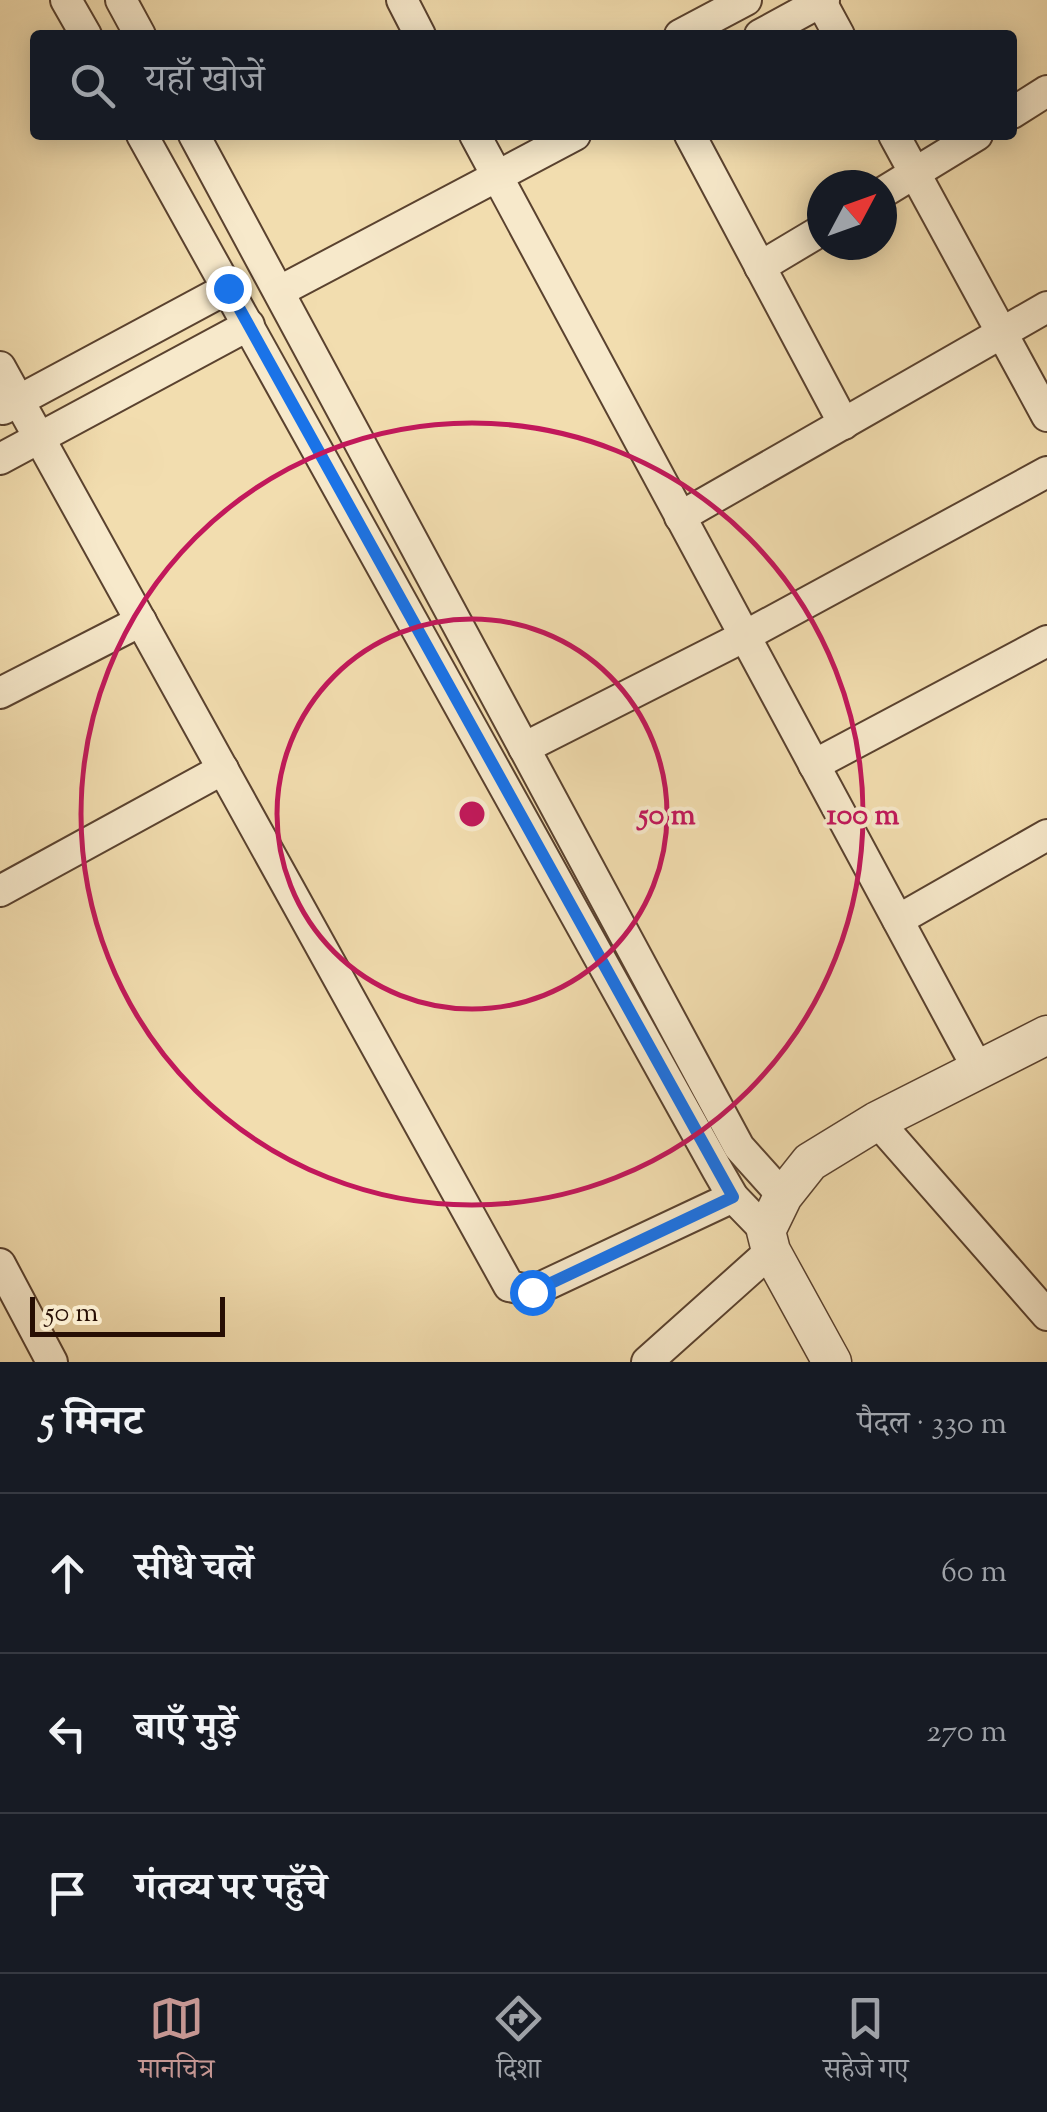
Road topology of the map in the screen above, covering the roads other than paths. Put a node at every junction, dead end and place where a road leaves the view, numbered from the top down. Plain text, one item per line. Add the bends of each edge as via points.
1 (66, 0) edge
2 (121, 0) edge
3 (402, 0) edge
4 (746, 0) edge
5 (822, 1) edge
6 (83, 30) edge
7 (137, 30) edge
8 (417, 30) edge
9 (689, 30) edge
10 (769, 30) edge
11 (836, 30) edge
12 (1047, 91) edge
13 (1017, 110) edge
14 (145, 140) edge
15 (197, 140) edge
16 (483, 140) edge
17 (566, 140) edge
18 (693, 140) edge
19 (897, 140) edge
20 (968, 140) edge
21 (915, 173) junction
22 (497, 177) junction
23 (897, 184) edge
24 (807, 239) edge
25 (760, 267) junction
26 (228, 288) junction
27 (280, 291) junction
28 (1047, 307) edge
29 (249, 324) junction
30 (1002, 332) junction
31 (0, 367) edge
32 (9, 406) edge
33 (1047, 416) edge
34 (844, 424) junction
35 (40, 438) junction
36 (0, 459) edge
37 (1047, 472) edge
38 (680, 517) junction
39 (141, 621) junction
40 (745, 636) junction
41 (1047, 640) edge
42 (0, 693) edge
43 (524, 748) junction
44 (814, 766) junction
45 (222, 769) junction
46 (1047, 834) edge
47 (0, 891) edge
48 (898, 920) junction
49 (1047, 1034) edge
50 (978, 1069) junction
51 (877, 1121) junction
52 (784, 1196) junction
53 (733, 1197) junction
54 (769, 1241) junction
55 (0, 1264) edge
56 (1047, 1315) edge
57 (52, 1362) edge
58 (647, 1362) edge
59 (832, 1362) edge

1 - 6 street
2 - 7 street
3 - 8 street
4 - 9 street
5 - 10 street
5 - 11 street
12 - 13 street
14 - 26 street
15 - 27 street
16 - 22 street
17 - 22 street
18 - 25 street
19 - 21 street
20 - 21 street
21 - 23 street
21 - 30 street
22 - 27 street
22 - 38 street
24 - 25 street
25 - 34 street
26 - 29 street
26 - 32 street
27 - 43 street
28 - 30 street
29 - 35 street
29 - 53 street
30 - 33 street
30 - 34 street
31 - 32 street
32 - 35 street
34 - 38 street
35 - 36 street
35 - 39 street
37 - 40 street
38 - 40 street
39 - 42 street
39 - 45 street
40 - 43 street
40 - 44 street
41 - 44 street
43 - 52 street via 739,1147
44 - 48 street
45 - 47 street
45 - 53 street via 509,1286 532,1292
46 - 48 street
48 - 50 street
49 - 50 street
50 - 51 street
51 - 52 street via 810,1162
51 - 56 street
52 - 54 street
53 - 54 street
54 - 58 street
54 - 59 street
55 - 57 street

